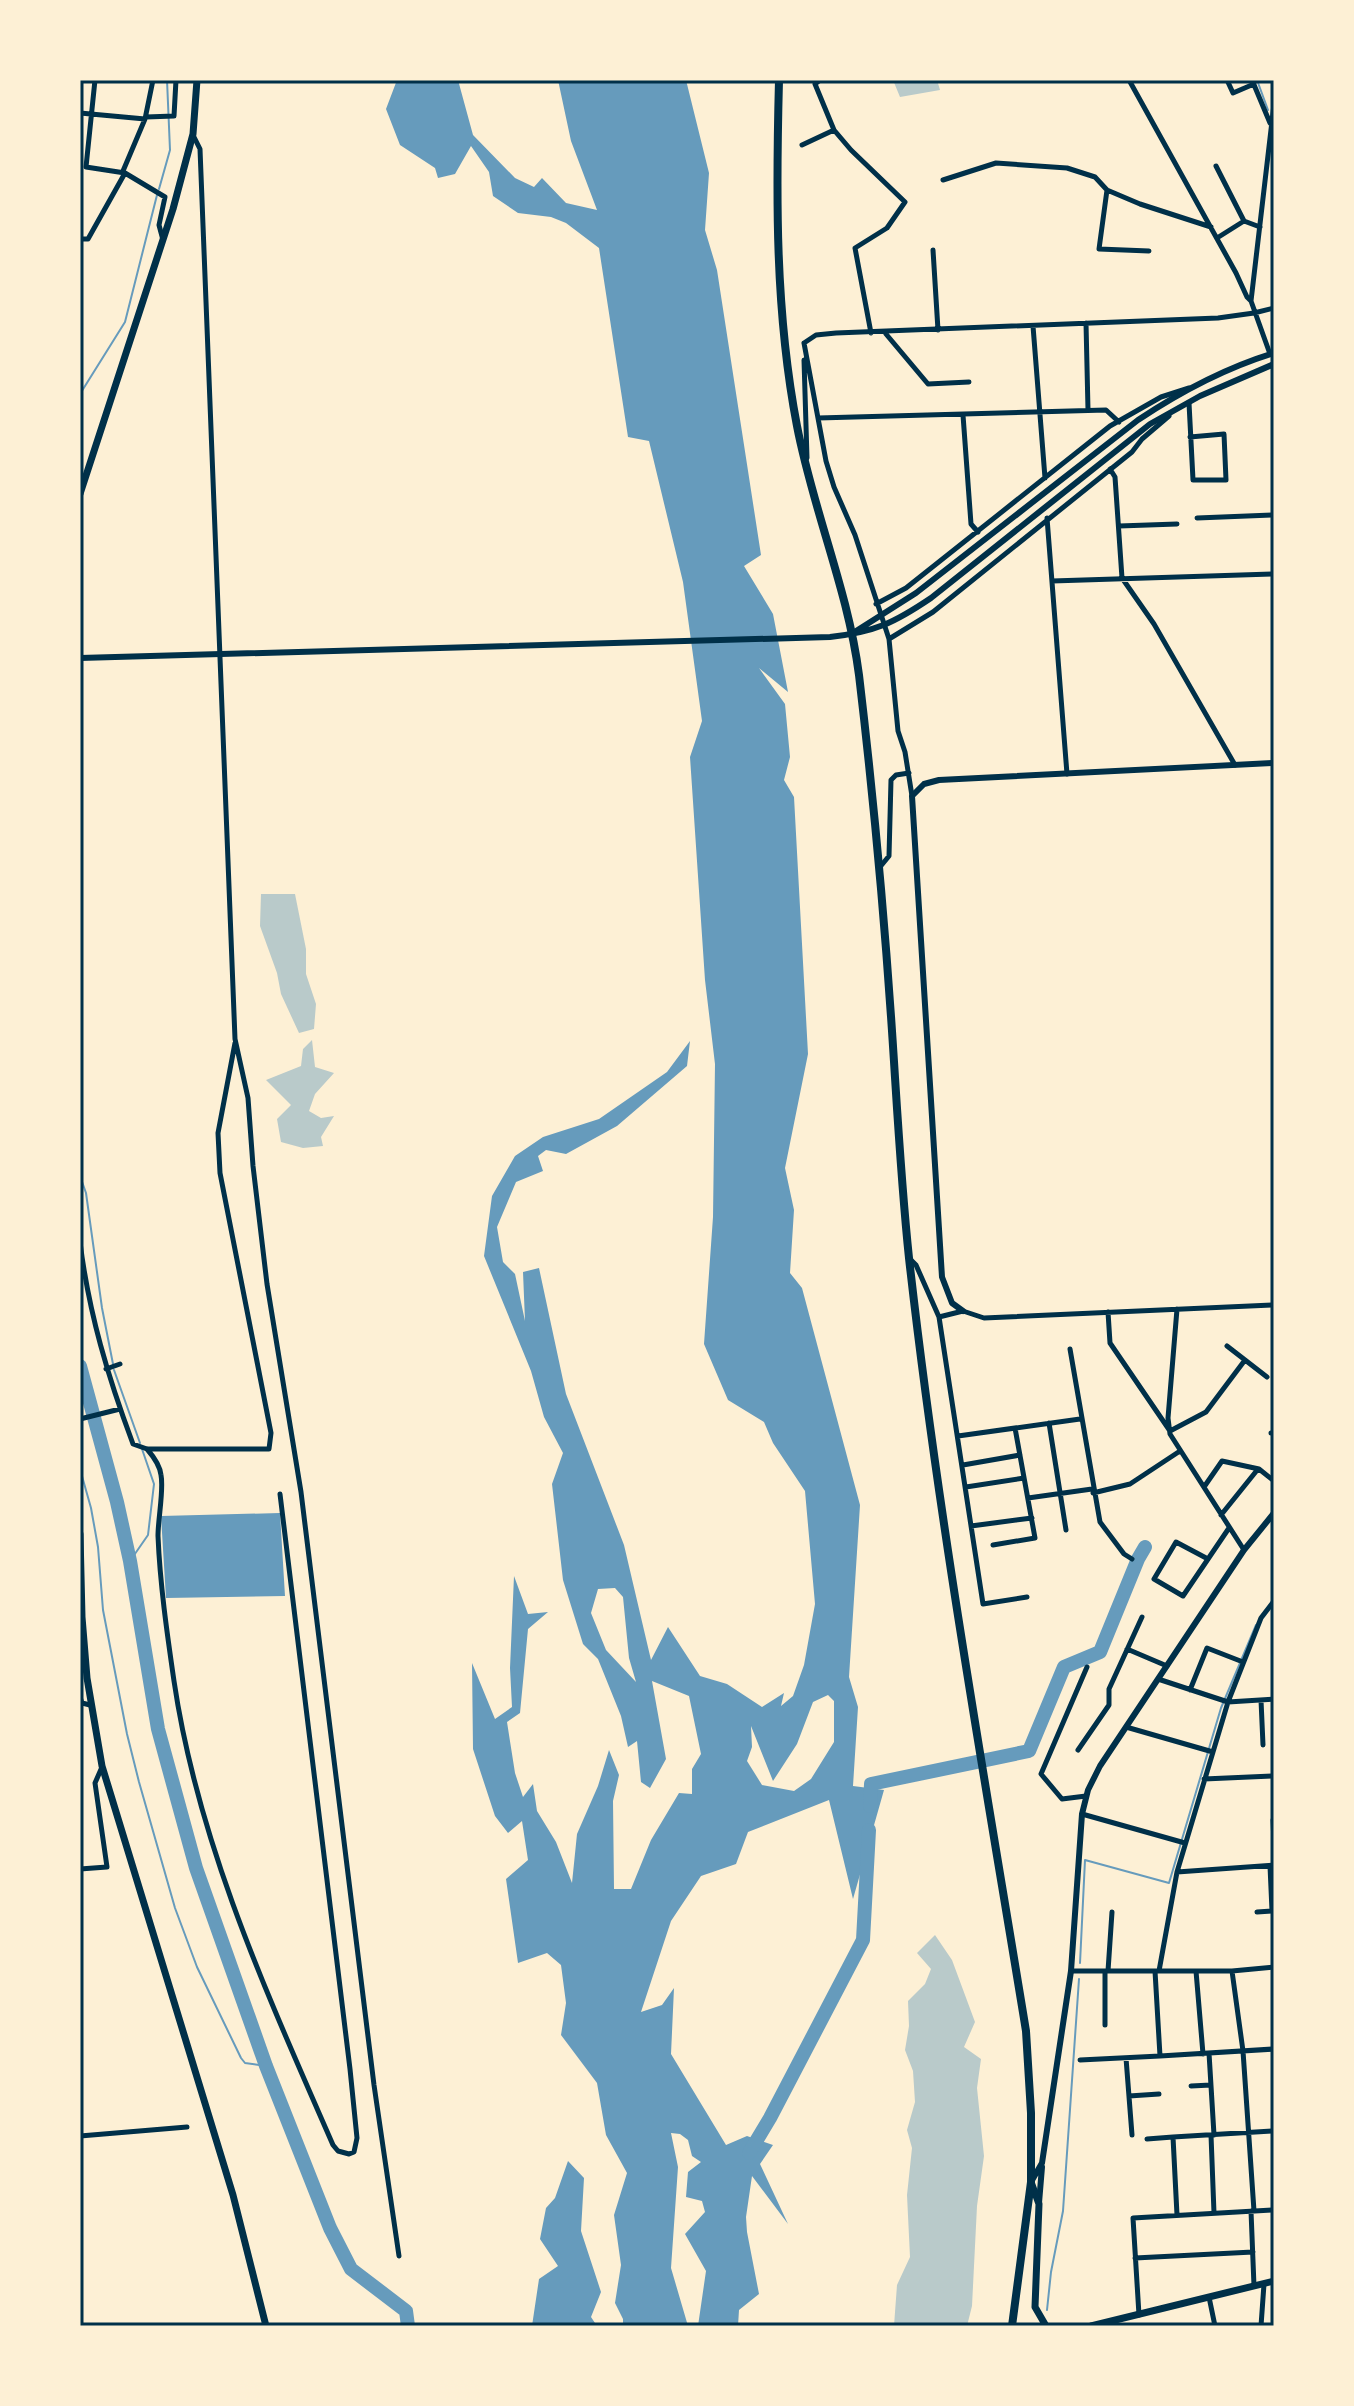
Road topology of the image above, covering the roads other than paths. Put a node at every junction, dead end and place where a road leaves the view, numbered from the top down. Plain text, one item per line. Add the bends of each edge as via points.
1 (95, 80) edge
2 (153, 80) edge
3 (176, 80) edge
4 (779, 80) edge
5 (820, 80) edge
6 (1129, 80) edge
7 (1227, 80) edge
8 (196, 82) edge
9 (1253, 82) edge
10 (1274, 104) edge
11 (80, 113) edge
12 (91, 115) junction
13 (146, 118) junction
14 (1271, 126) junction
15 (834, 130) junction
16 (193, 134) junction
17 (802, 145) dead end
18 (1216, 166) dead end
19 (124, 172) junction
20 (943, 180) dead end
21 (1107, 190) junction
22 (1244, 221) junction
23 (1211, 227) junction
24 (1260, 227) junction
25 (1217, 238) junction
26 (80, 239) edge
27 (163, 241) junction
28 (933, 250) dead end
29 (1149, 251) dead end
30 (1251, 301) junction
31 (1274, 308) edge
32 (1254, 313) junction
33 (1086, 323) junction
34 (1033, 326) junction
35 (938, 330) junction
36 (871, 333) junction
37 (885, 333) junction
38 (804, 343) junction
39 (1272, 353) edge
40 (1274, 365) edge
41 (969, 382) dead end
42 (1193, 387) junction
43 (1189, 402) junction
44 (1088, 410) junction
45 (1174, 410) junction
46 (1038, 412) junction
47 (963, 415) junction
48 (818, 418) junction
49 (1119, 422) junction
50 (1190, 437) junction
51 (1110, 469) junction
52 (807, 477) junction
53 (1045, 478) junction
54 (80, 494) edge
55 (1274, 515) edge
56 (1047, 518) junction
57 (1197, 518) dead end
58 (1177, 524) dead end
59 (1119, 526) junction
60 (978, 532) junction
61 (1274, 574) edge
62 (1122, 578) junction
63 (1052, 581) junction
64 (876, 604) junction
65 (852, 635) junction
66 (889, 639) junction
67 (80, 658) edge
68 (1274, 763) edge
69 (1235, 765) junction
70 (909, 773) junction
71 (1067, 774) junction
72 (912, 796) junction
73 (879, 868) junction
74 (235, 1039) junction
75 (80, 1242) edge
76 (909, 1258) junction
77 (1274, 1305) edge
78 (1177, 1309) junction
79 (963, 1311) junction
80 (1108, 1312) junction
81 (939, 1317) junction
82 (1227, 1346) dead end
83 (1070, 1349) dead end
84 (1245, 1360) junction
85 (1267, 1377) dead end
86 (120, 1409) junction
87 (80, 1419) edge
88 (1080, 1419) junction
89 (1049, 1423) junction
90 (1015, 1428) junction
91 (1170, 1431) junction
92 (958, 1436) junction
93 (147, 1449) junction
94 (1180, 1451) junction
95 (1020, 1455) junction
96 (963, 1465) junction
97 (1259, 1469) junction
98 (1024, 1478) junction
99 (1274, 1481) edge
100 (966, 1487) junction
101 (1204, 1487) junction
102 (1093, 1491) junction
103 (1060, 1493) junction
104 (280, 1494) dead end
105 (1028, 1498) junction
106 (1274, 1513) edge
107 (1221, 1515) junction
108 (1032, 1518) junction
109 (1265, 1524) junction
110 (971, 1526) junction
111 (1274, 1526) edge
112 (1229, 1528) junction
113 (1066, 1530) dead end
114 (80, 1534) edge
115 (993, 1545) dead end
116 (1244, 1550) junction
117 (1132, 1559) dead end
118 (1208, 1559) junction
119 (1027, 1597) dead end
120 (1274, 1601) edge
121 (1142, 1617) dead end
122 (1127, 1649) junction
123 (1241, 1661) junction
124 (1167, 1666) junction
125 (1087, 1667) dead end
126 (1158, 1679) junction
127 (1190, 1690) junction
128 (80, 1697) edge
129 (1274, 1699) edge
130 (1261, 1700) junction
131 (1225, 1701) junction
132 (90, 1705) junction
133 (1126, 1727) junction
134 (1263, 1745) dead end
135 (1078, 1750) dead end
136 (1210, 1751) junction
137 (102, 1766) junction
138 (1274, 1776) edge
139 (1204, 1779) junction
140 (1086, 1796) junction
141 (1082, 1814) junction
142 (1273, 1820) edge
143 (1183, 1843) junction
144 (1274, 1843) edge
145 (1272, 1866) edge
146 (80, 1869) edge
147 (1177, 1872) junction
148 (1273, 1911) edge
149 (1112, 1912) dead end
150 (1257, 1912) dead end
151 (1274, 1967) edge
152 (1071, 1971) junction
153 (1106, 1971) junction
154 (1157, 1971) junction
155 (1196, 1971) junction
156 (1232, 1971) junction
157 (1105, 2025) dead end
158 (1274, 2049) edge
159 (1243, 2051) junction
160 (1206, 2053) junction
161 (1160, 2056) junction
162 (1126, 2058) junction
163 (1080, 2060) dead end
164 (1211, 2085) junction
165 (1191, 2086) dead end
166 (1159, 2094) dead end
167 (1129, 2096) junction
168 (187, 2127) dead end
169 (1274, 2131) edge
170 (1250, 2132) junction
171 (1132, 2135) dead end
172 (1212, 2135) junction
173 (80, 2136) edge
174 (1173, 2137) junction
175 (1147, 2139) dead end
176 (1042, 2163) junction
177 (1031, 2182) junction
178 (1039, 2204) junction
179 (1274, 2210) edge
180 (1252, 2211) junction
181 (1214, 2213) junction
182 (1177, 2215) junction
183 (1253, 2252) junction
184 (399, 2256) dead end
185 (1135, 2258) junction
186 (1274, 2281) edge
187 (1264, 2284) junction
188 (1254, 2286) junction
189 (1209, 2297) junction
190 (1037, 2314) junction
191 (1139, 2315) junction
192 (266, 2326) edge
193 (1012, 2326) edge
194 (1035, 2326) edge
195 (1046, 2326) edge
196 (1091, 2326) edge
197 (1215, 2326) edge
198 (1261, 2326) edge

1 - 12 street
2 - 13 street
3 - 13 street via 175,114
4 - 52 highway via 778,236 786,346
5 - 15 street via 815,84
6 - 23 street
7 - 9 street via 1233,93
8 - 16 main road
9 - 14 street
10 - 14 street
11 - 12 street
12 - 13 street
12 - 19 street via 86,167
13 - 19 street
14 - 24 street
15 - 17 street
15 - 36 street via 905,202 887,228 855,248
16 - 27 main road
16 - 74 street via 200,149
18 - 22 street
19 - 26 street via 88,239
19 - 27 street via 165,201 159,225
20 - 21 street via 988,164 1010,163 1076,170 1095,177
21 - 23 street
21 - 29 street via 1099,249
22 - 24 street
22 - 25 street
23 - 25 street
24 - 30 street
25 - 30 street
27 - 54 main road
28 - 35 street
30 - 32 street
31 - 32 street
32 - 33 street
32 - 39 street
33 - 34 street
33 - 44 street
34 - 35 street
34 - 46 street
35 - 37 street
36 - 37 street
36 - 38 street via 816,335
37 - 41 street via 928,384
38 - 48 street
38 - 52 street
39 - 40 street
39 - 42 street
40 - 43 street
42 - 49 street via 1173,391
42 - 65 street via 1138,420 995,534
43 - 45 street
43 - 50 street
44 - 46 street
44 - 49 street via 1106,410
45 - 51 street
45 - 65 street via 931,598 879,629
46 - 47 street
46 - 53 street
47 - 48 street
47 - 60 street via 971,524
48 - 64 street via 834,487
49 - 53 street
50 - 50 street via 1224,434 1226,480 1193,480
51 - 56 street
51 - 59 street
52 - 65 highway
53 - 60 street
55 - 57 street
56 - 63 street
56 - 66 street via 933,612
58 - 59 street
59 - 62 street
60 - 64 street via 906,588
61 - 62 street
62 - 63 street
62 - 69 street
63 - 71 street
64 - 66 street
65 - 67 street
65 - 73 highway
66 - 70 street via 898,731
68 - 69 street
69 - 71 street
70 - 72 street
70 - 73 street via 891,780 889,856
71 - 72 street via 939,780 924,784
72 - 79 street via 942,1277 952,1303
73 - 76 highway
74 - 93 street via 218,1133 220,1173 271,1433 269,1449
74 - 184 street via 248,1098 267,1284 301,1492
75 - 86 street via 86,1286 113,1367
76 - 81 street
76 - 177 highway via 943,1527 1026,2031
77 - 78 street
78 - 80 street
78 - 91 street
79 - 80 street via 984,1318
79 - 81 street
80 - 91 street via 1110,1343
81 - 92 street
82 - 84 street
83 - 88 street
84 - 85 street
84 - 91 street via 1206,1412
86 - 87 street
86 - 93 street via 133,1444
88 - 89 street
88 - 102 street
89 - 90 street
89 - 103 street
90 - 92 street
90 - 95 street
91 - 94 street
92 - 96 street
93 - 104 street via 162,1476 158,1539 166,1620 182,1729 200,1798 267,1994 333,2145 349,2154 357,2138 350,2069
94 - 101 street
94 - 102 street via 1130,1484
95 - 96 street
95 - 98 street
96 - 100 street
97 - 99 street
97 - 101 street via 1222,1461
97 - 107 street
98 - 100 street
98 - 105 street
100 - 110 street
101 - 107 street
102 - 103 street
102 - 117 street via 1100,1522
103 - 105 street
103 - 113 street
105 - 108 street
106 - 109 street
107 - 112 street
108 - 110 street
108 - 115 street via 1035,1538
109 - 111 street
109 - 116 street
110 - 119 street via 983,1604
112 - 116 street
112 - 118 street
114 - 132 main road
116 - 124 street
118 - 118 street via 1176,1542 1154,1579 1183,1596
120 - 123 street
121 - 122 street
122 - 124 street
122 - 135 street via 1109,1689 1109,1705
123 - 127 street via 1207,1648
123 - 131 street
124 - 126 street
125 - 140 street via 1041,1774 1062,1799
126 - 127 street
126 - 133 street
127 - 131 street
128 - 132 street
129 - 130 street
130 - 131 street
130 - 134 street
131 - 136 street
132 - 137 main road
133 - 136 street
133 - 140 street
136 - 139 street
137 - 146 street via 95,1783 107,1867
137 - 192 main road via 233,2195
138 - 139 street
139 - 143 street
140 - 141 street
141 - 143 street
141 - 152 street
142 - 144 street
143 - 147 street
145 - 147 street
145 - 148 street
147 - 154 street
148 - 150 street
149 - 153 street
151 - 156 street
152 - 153 street
152 - 176 street
153 - 154 street
153 - 157 street
154 - 155 street
154 - 161 street
155 - 156 street
155 - 160 street
156 - 159 street
158 - 159 street
159 - 160 street
159 - 170 street
160 - 161 street
160 - 164 street
161 - 162 street
162 - 163 street
162 - 167 street
164 - 165 street
164 - 172 street
166 - 167 street
167 - 171 street
168 - 173 street
169 - 170 street
170 - 172 street
170 - 180 street
172 - 174 street
172 - 181 street
174 - 175 street
174 - 182 street
176 - 177 street
176 - 178 street
177 - 178 main road
177 - 193 highway
178 - 190 main road
179 - 180 street
180 - 181 street
180 - 183 street
181 - 182 street
182 - 185 street via 1133,2218
183 - 185 street
183 - 188 street
185 - 191 street
186 - 187 main road
187 - 188 main road
187 - 198 street
188 - 189 main road
189 - 191 main road
189 - 197 street
190 - 194 main road
190 - 195 main road
191 - 196 main road

